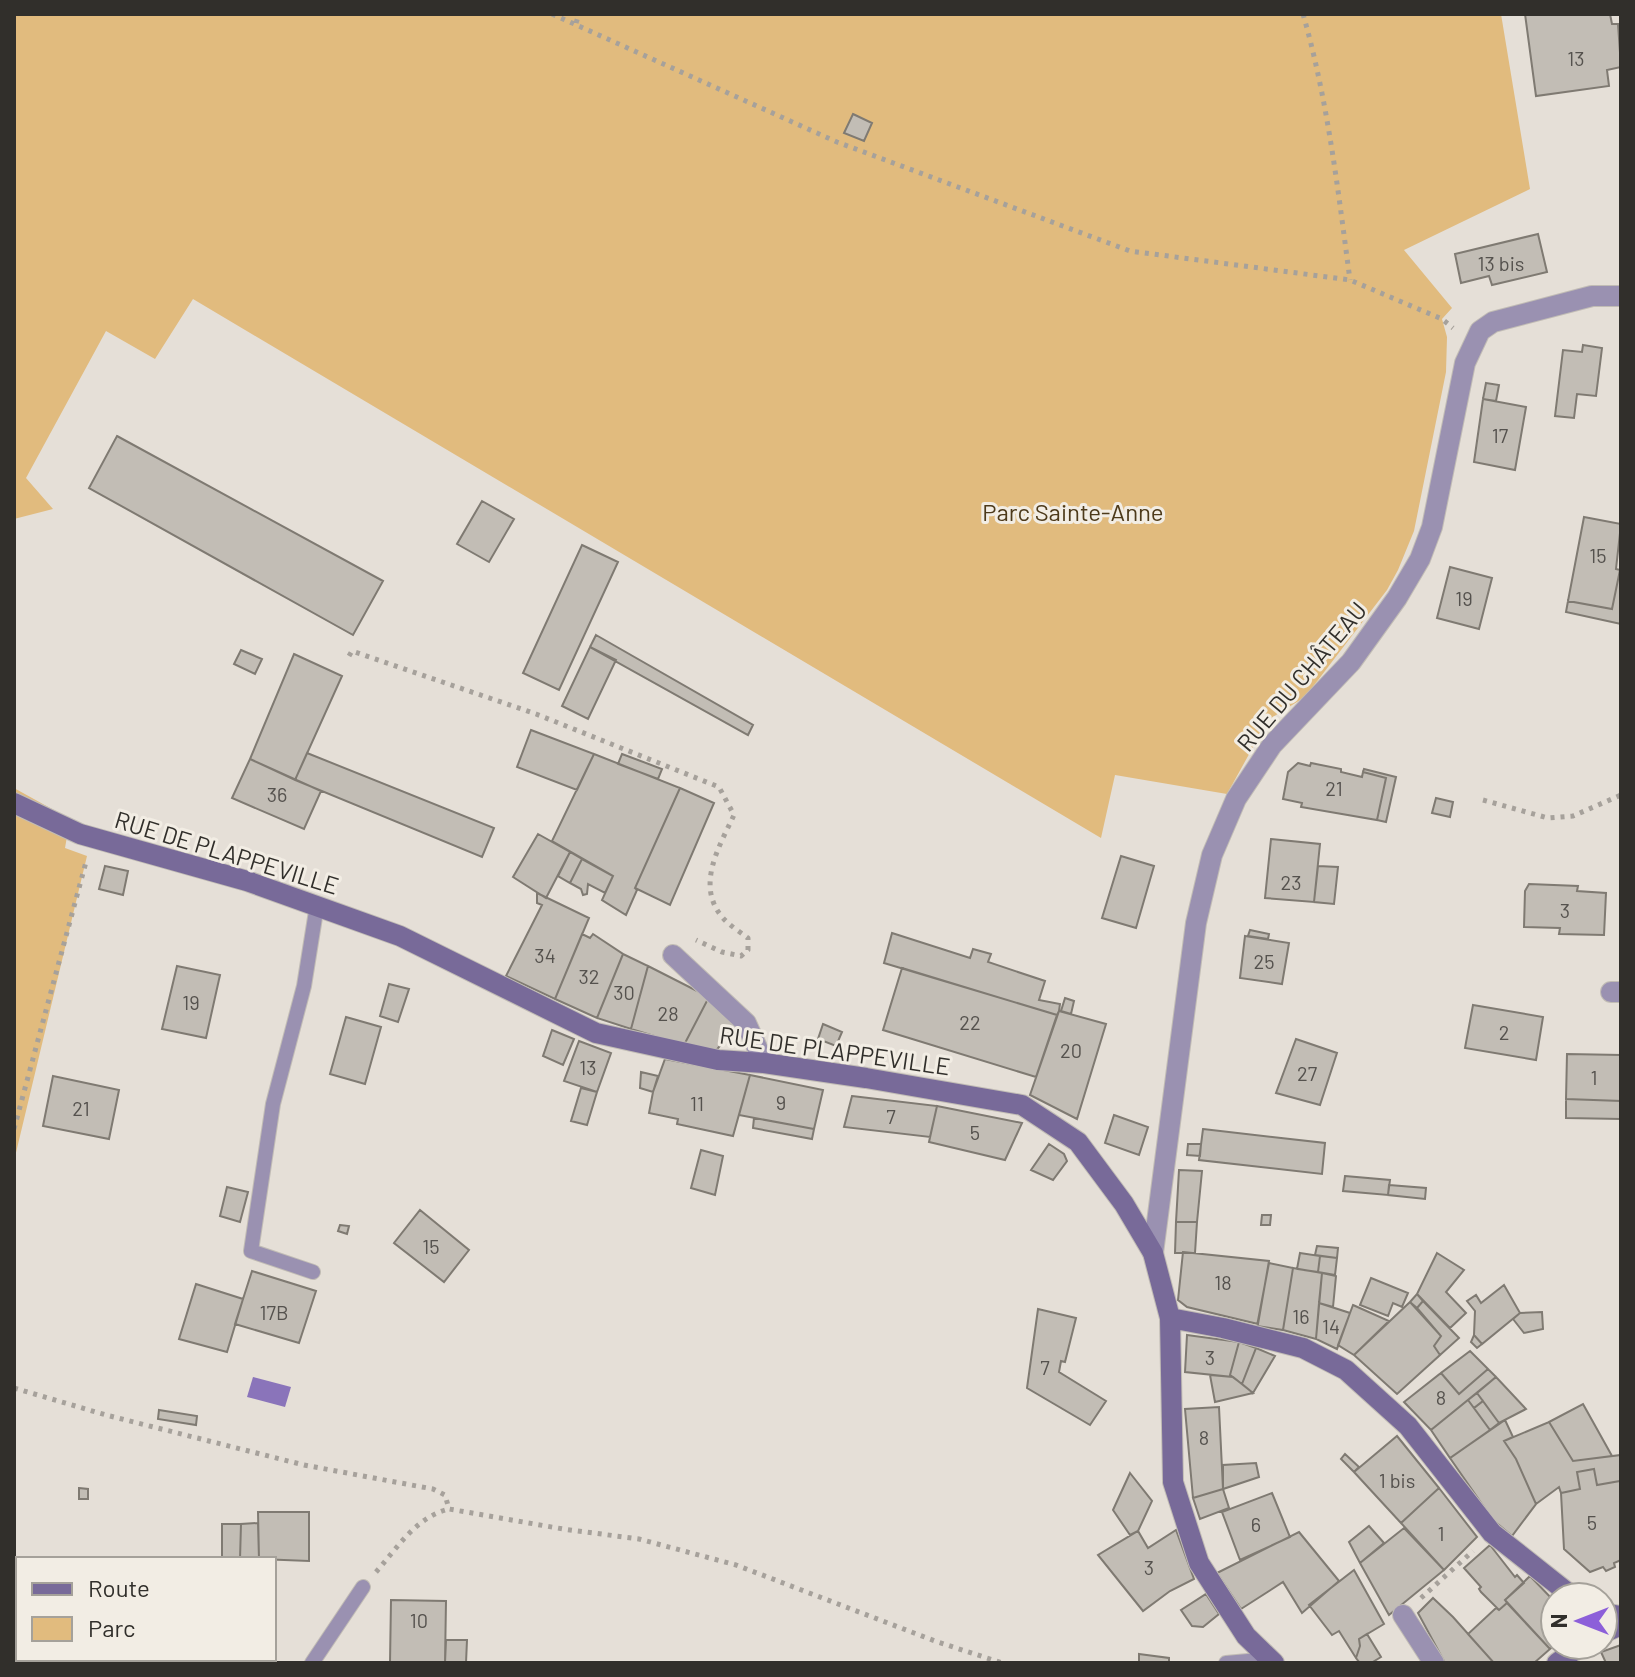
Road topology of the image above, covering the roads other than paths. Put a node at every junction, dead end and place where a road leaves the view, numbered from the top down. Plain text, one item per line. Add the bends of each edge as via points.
1 (1621, 296) edge
2 (14, 803) edge
3 (317, 905) junction
4 (673, 955) road end
5 (764, 1063) junction
6 (1153, 1253) junction
7 (313, 1272) dead end
8 (1170, 1318) junction
9 (1553, 1581) edge
10 (363, 1587) road end
11 (1403, 1615) road end
12 (1272, 1661) edge
13 (312, 1663) edge
14 (1226, 1663) edge
15 (1434, 1663) edge

1 - 6 street, RUE DU CHÂTEAU via 1592,296 1493,322 1480,331 1465,363 1432,527 1420,559 1351,662 1272,745 1236,799 1212,855 1196,923
2 - 3 street, RUE DE PLAPPEVILLE via 92,837
3 - 5 street, RUE DE PLAPPEVILLE via 400,936 596,1033 718,1060
3 - 7 lane via 304,986 273,1104 251,1251
4 - 5 street via 746,1023
5 - 6 street, RUE DE PLAPPEVILLE via 1022,1105 1078,1142
6 - 8 street, RUE DE PLAPPEVILLE
8 - 9 street via 1303,1348 1346,1370 1408,1426 1492,1533
8 - 12 street, RUE DE PLAPPEVILLE via 1173,1482 1199,1563 1246,1636
10 - 13 lane
11 - 15 street
12 - 14 lane

